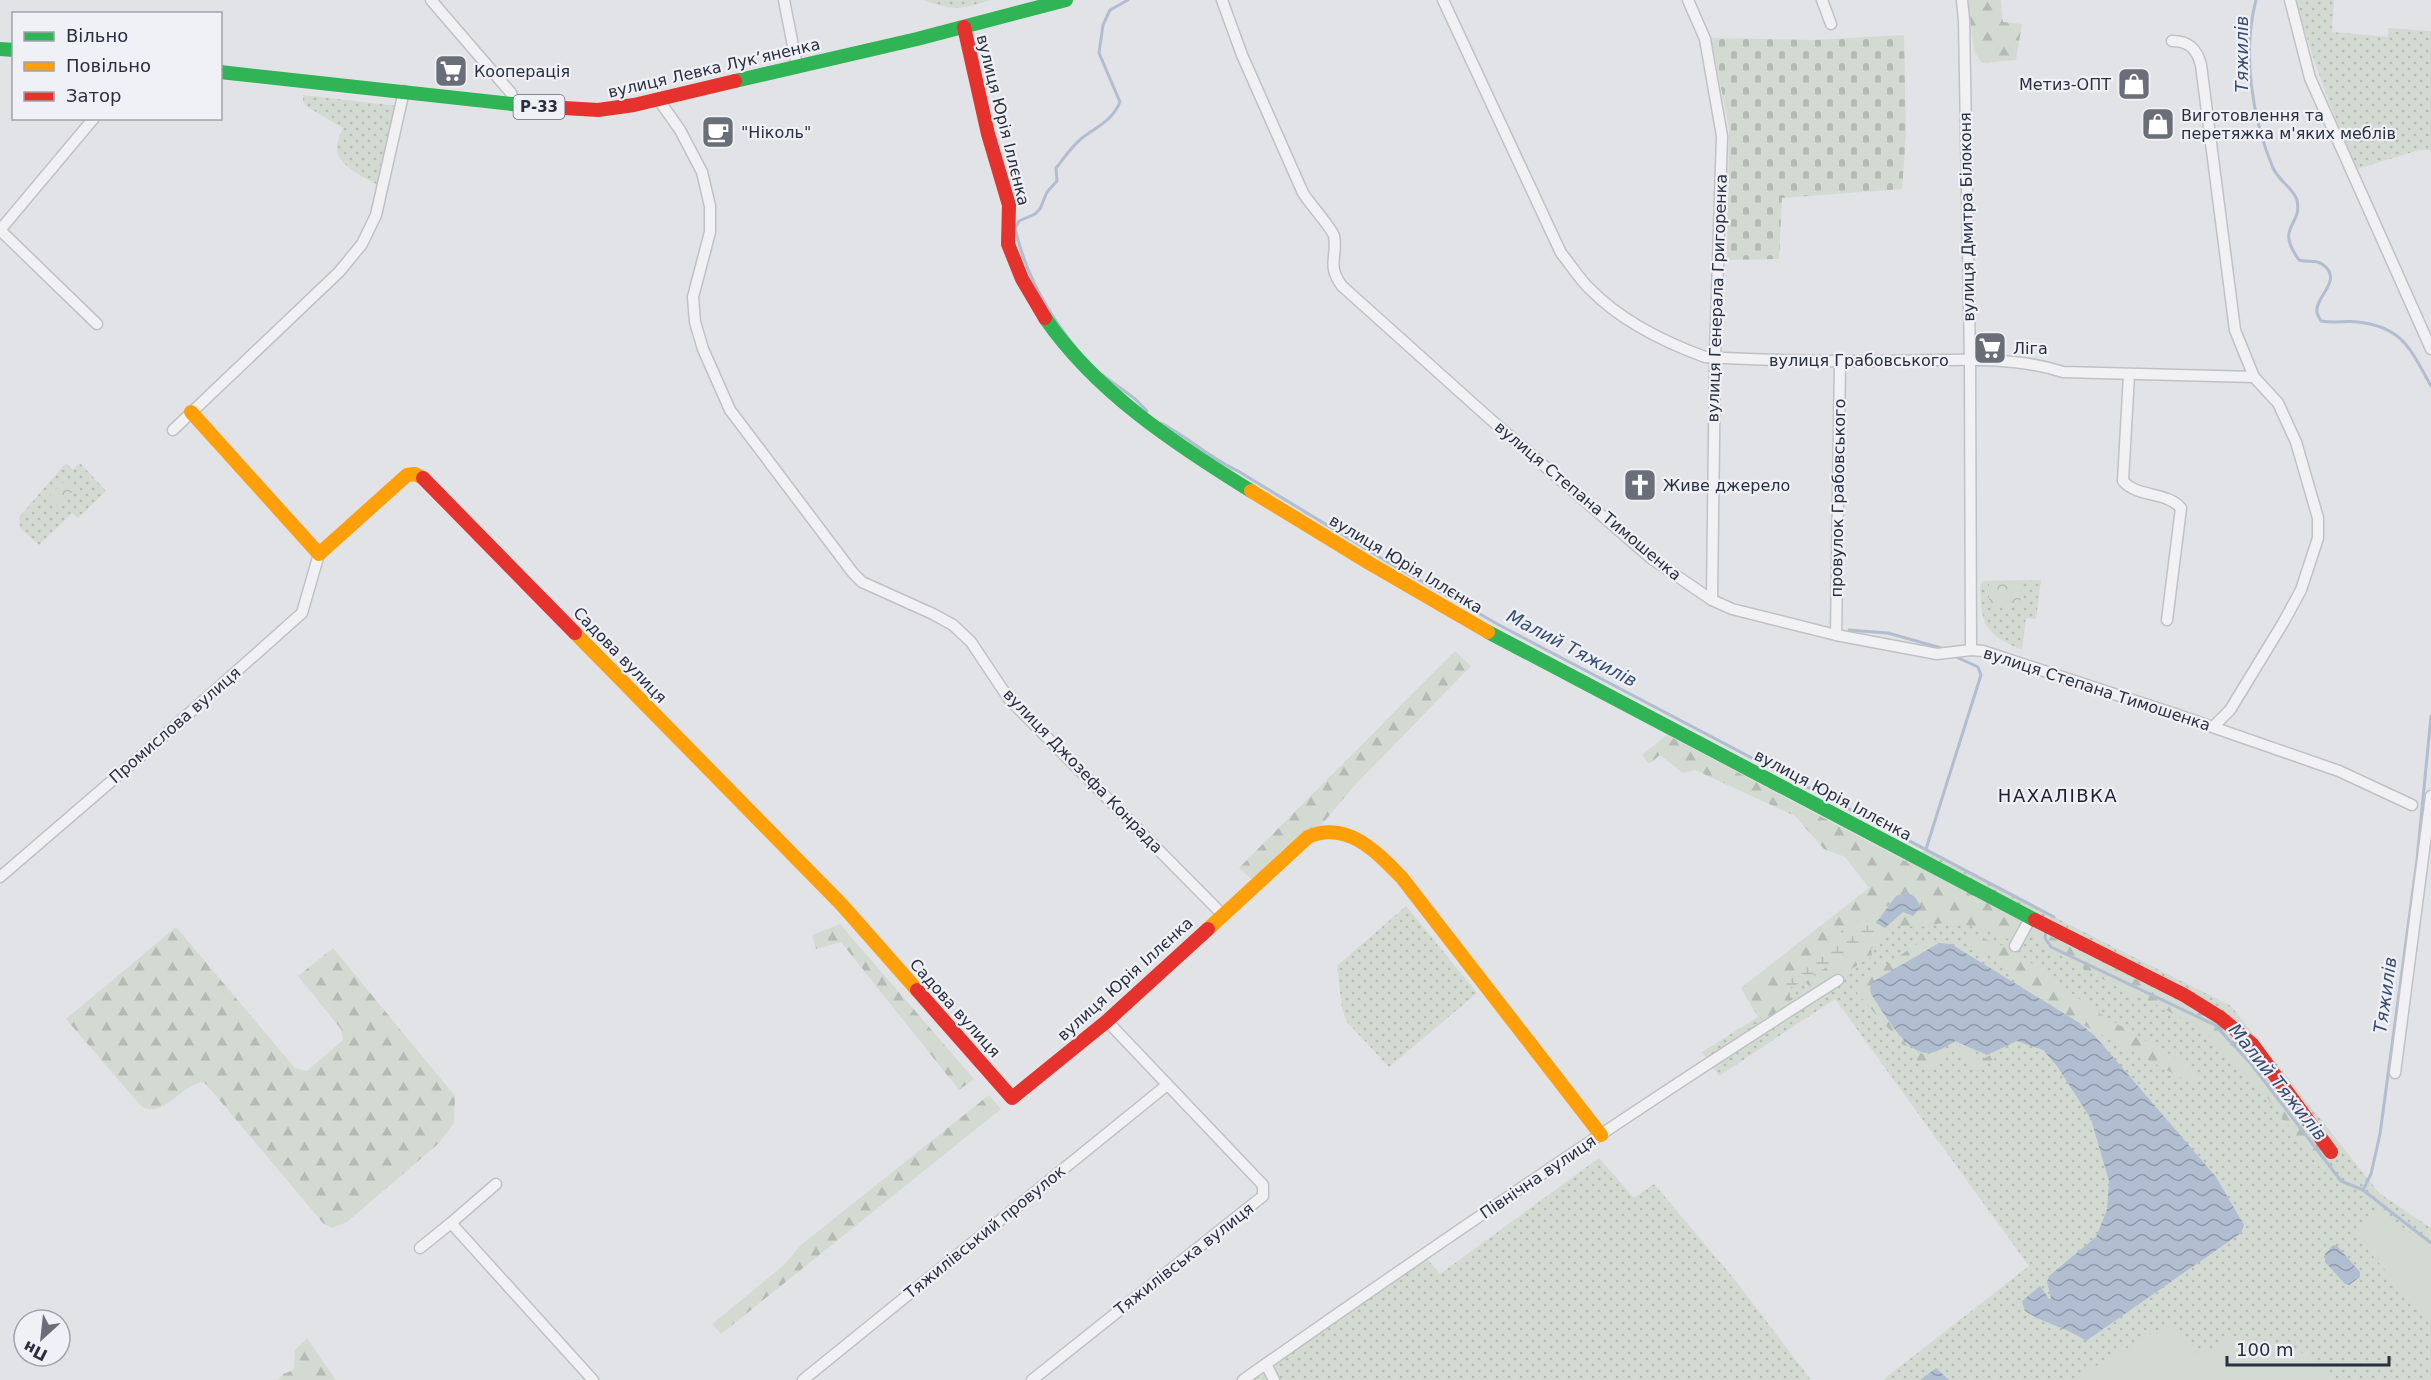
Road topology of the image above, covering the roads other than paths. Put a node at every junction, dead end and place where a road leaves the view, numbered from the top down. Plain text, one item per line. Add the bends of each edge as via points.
1 (431, 0) edge
2 (784, 0) edge
3 (1066, 0) edge
4 (1222, 0) edge
5 (1443, 0) edge
6 (1688, 0) edge
7 (1822, 0) edge
8 (1962, 0) edge
9 (2290, 0) edge
10 (1832, 24) dead end
11 (964, 27) junction
12 (2172, 41) dead end
13 (797, 66) junction
14 (222, 72) edge
15 (404, 91) junction
16 (658, 99) junction
17 (515, 105) junction
18 (92, 120) edge
19 (98, 324) dead end
20 (2431, 349) edge
21 (1714, 357) junction
22 (1970, 360) junction
23 (1840, 361) junction
24 (2129, 375) junction
25 (2254, 376) junction
26 (191, 412) junction
27 (173, 430) dead end
28 (319, 554) junction
29 (1712, 600) junction
30 (2167, 620) dead end
31 (1836, 635) junction
32 (1971, 650) junction
33 (2213, 727) junction
34 (2430, 802) edge
35 (2412, 805) dead end
36 (0, 877) edge
37 (1222, 915) junction
38 (2031, 917) junction
39 (2015, 946) dead end
40 (1838, 980) dead end
41 (1107, 1021) junction
42 (2395, 1073) dead end
43 (1167, 1085) junction
44 (1012, 1098) joint
45 (1601, 1135) junction
46 (2331, 1152) dead end
47 (496, 1184) dead end
48 (451, 1223) junction
49 (420, 1248) dead end
50 (1266, 1364) junction
51 (593, 1380) edge
52 (803, 1380) edge
53 (1032, 1380) edge
54 (1243, 1380) edge
55 (1274, 1380) edge

1 - 17 street via 510,93
2 - 13 street
3 - 11 street, вулиця Левка Лукʼяненка / Р-33
4 - 29 street, вулиця Степана Тимошенка via 1242,56 1303,193 1332,232 1332,267 1342,285 1652,559
5 - 21 street, вулиця Грабовського via 1561,253 1589,289 1632,323 1691,352
6 - 21 street, вулиця Генерала Григоренка via 1705,39 1722,136
7 - 10 street
8 - 22 street, вулиця Дмитра Білоконя
9 - 20 street via 2310,78
11 - 13 street, вулиця Левка Лукʼяненка / Р-33
11 - 38 street, вулиця Юрія Іллєнка via 1009,205 1008,244 1036,306 1088,372 1209,465 1369,563 1499,638
12 - 25 street via 2190,45 2198,53 2201,65 2235,330
13 - 16 street, вулиця Левка Лукʼяненка / Р-33
14 - 15 street, вулиця Левка Лукʼяненка / Р-33
15 - 17 street, вулиця Левка Лукʼяненка / Р-33
15 - 26 street via 376,215 362,244 339,272
16 - 17 street, вулиця Левка Лукʼяненка / Р-33 via 598,110
16 - 37 street, вулиця Джозефа Конрада via 680,130 705,181 710,232 693,297 695,322 730,410 853,573 862,582 953,626 972,642 1009,699
18 - 19 street via 0,230
21 - 23 street, вулиця Грабовського
21 - 29 street, вулиця Генерала Григоренка
22 - 23 street, вулиця Грабовського
22 - 24 street, вулиця Грабовського via 2038,364 2063,372
22 - 32 street, вулиця Дмитра Білоконя
23 - 31 street, провулок Грабовського
24 - 25 street, вулиця Грабовського
24 - 30 street via 2123,481 2129,488 2175,501 2181,508
25 - 33 street via 2278,404 2296,442 2318,518 2318,538 2301,590 2283,623 2230,710
26 - 27 street
26 - 28 street
28 - 36 street, Промислова вулиця via 302,613
28 - 44 street, Садова вулиця via 407,475 422,477 842,905
29 - 31 street, вулиця Степана Тимошенка via 1732,609
31 - 32 street, вулиця Степана Тимошенка via 1937,654
32 - 33 street, вулиця Степана Тимошенка
33 - 35 street, вулиця Степана Тимошенка via 2339,771
34 - 42 street
37 - 41 street, вулиця Юрія Іллєнка
37 - 45 street, вулиця Юрія Іллєнка via 1317,830 1334,830 1350,837 1402,878
38 - 39 street
38 - 46 street, вулиця Юрія Іллєнка via 2184,995 2230,1024 2252,1044
40 - 45 street, Північна вулиця
41 - 43 street, Тяжилівська вулиця
41 - 44 street, вулиця Юрія Іллєнка
43 - 52 street, Тяжилівський провулок
43 - 53 street, Тяжилівська вулиця via 1263,1185 1263,1196
45 - 50 street, Північна вулиця
47 - 48 street
48 - 49 street
48 - 51 street
50 - 54 street, Північна вулиця
50 - 55 street

